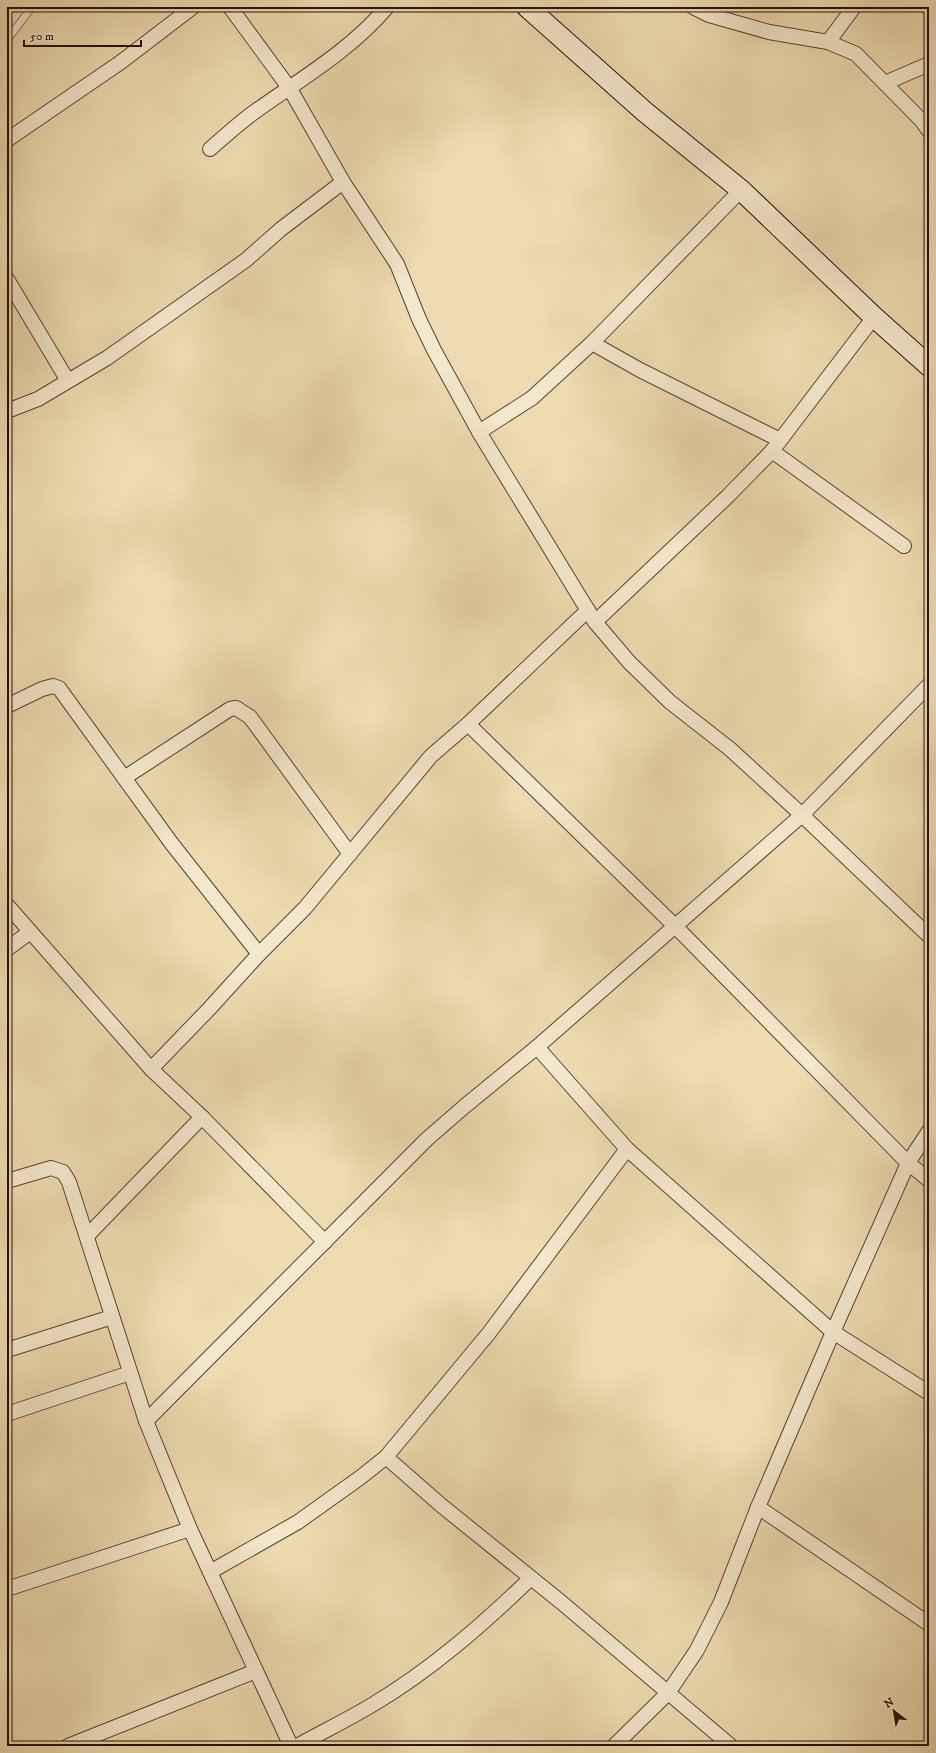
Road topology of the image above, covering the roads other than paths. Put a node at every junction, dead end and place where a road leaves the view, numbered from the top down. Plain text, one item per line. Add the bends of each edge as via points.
1 (32, 7) edge
2 (193, 7) edge
3 (230, 7) edge
4 (387, 7) edge
5 (527, 7) edge
6 (693, 7) edge
7 (854, 7) edge
8 (7, 40) edge
9 (828, 42) junction
10 (929, 64) edge
11 (885, 83) junction
12 (290, 89) junction
13 (929, 131) edge
14 (7, 140) edge
15 (210, 149) dead end
16 (343, 182) junction
17 (741, 190) junction
18 (7, 279) edge
19 (874, 317) junction
20 (592, 343) junction
21 (929, 366) edge
22 (68, 381) junction
23 (7, 411) edge
24 (479, 432) junction
25 (776, 446) junction
26 (904, 546) dead end
27 (592, 616) junction
28 (929, 685) edge
29 (7, 706) edge
30 (468, 724) junction
31 (124, 778) junction
32 (802, 815) junction
33 (350, 854) junction
34 (7, 905) edge
35 (675, 926) junction
36 (30, 932) junction
37 (929, 936) edge
38 (7, 949) edge
39 (259, 954) junction
40 (538, 1047) junction
41 (151, 1069) junction
42 (202, 1117) junction
43 (929, 1131) edge
44 (627, 1149) junction
45 (908, 1163) junction
46 (929, 1180) edge
47 (7, 1181) edge
48 (87, 1236) junction
49 (326, 1242) junction
50 (112, 1317) junction
51 (833, 1332) junction
52 (7, 1350) edge
53 (130, 1373) junction
54 (929, 1393) edge
55 (7, 1414) edge
56 (146, 1421) junction
57 (386, 1457) junction
58 (758, 1508) junction
59 (190, 1529) junction
60 (210, 1572) junction
61 (531, 1578) junction
62 (7, 1589) edge
63 (929, 1624) edge
64 (256, 1671) junction
65 (668, 1693) junction
66 (68, 1746) edge
67 (291, 1746) edge
68 (297, 1746) edge
69 (614, 1746) edge
70 (731, 1746) edge

1 - 8 lane
2 - 14 street via 121,62
3 - 12 street
4 - 12 street via 375,22 343,50
5 - 17 street via 645,112
6 - 9 street via 709,15 768,32
7 - 9 street
9 - 11 street via 856,54
10 - 11 street
11 - 13 street
12 - 15 street via 252,114
12 - 16 street
16 - 22 street via 281,229 246,260 107,358
16 - 24 street via 397,264 434,350
17 - 19 street
17 - 20 street
18 - 22 street
19 - 21 street
19 - 25 street
20 - 24 street via 532,398
20 - 25 street
22 - 23 street via 38,398
24 - 27 street
25 - 26 street
25 - 27 street via 728,496
27 - 30 street
27 - 32 street via 629,662 670,702 730,749
28 - 32 street
29 - 31 street via 42,689 53,686 59,688
30 - 33 street via 431,756
30 - 35 street
31 - 33 street via 230,709 236,708 250,717
31 - 39 street via 172,844
32 - 35 street
32 - 37 street
33 - 39 street via 305,908
34 - 36 street
35 - 40 street
35 - 45 street
36 - 38 street
36 - 41 street
39 - 41 street
40 - 44 street
40 - 49 street via 427,1139
41 - 42 street
42 - 48 street
42 - 49 street
43 - 45 street
44 - 51 street
44 - 57 street via 489,1333
45 - 46 street
45 - 51 street
47 - 48 street via 51,1168 63,1172 69,1182
48 - 50 street
49 - 56 street
50 - 52 street
50 - 53 street
51 - 54 street
51 - 58 street
53 - 55 street
53 - 56 street
56 - 59 street
57 - 60 street via 298,1522
57 - 61 street
58 - 63 street
58 - 65 street via 722,1602 697,1650
59 - 60 street
59 - 62 street
60 - 64 street
61 - 65 street
61 - 68 street via 484,1623 437,1660 372,1705
64 - 66 street
64 - 67 street
65 - 69 street
65 - 70 street

